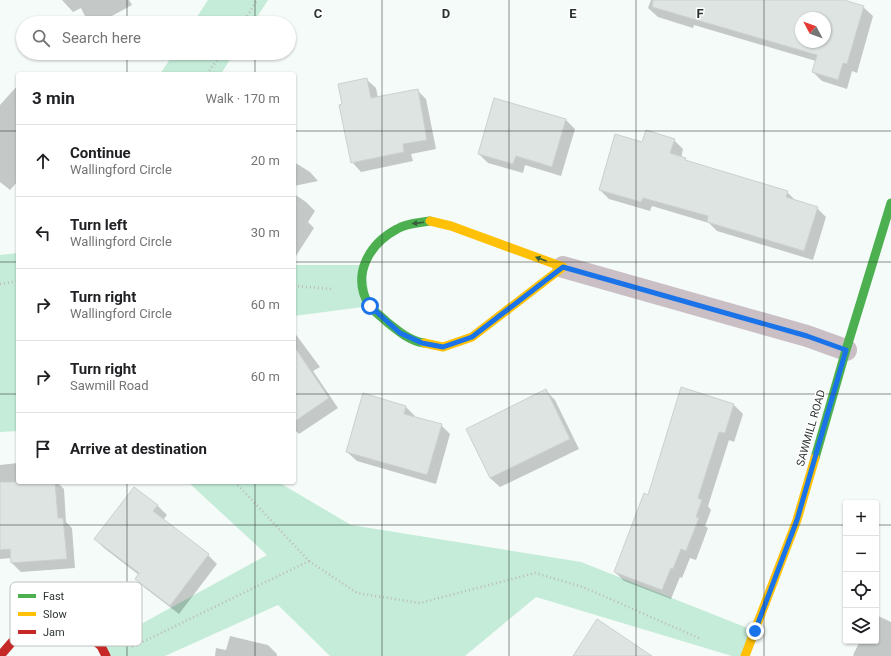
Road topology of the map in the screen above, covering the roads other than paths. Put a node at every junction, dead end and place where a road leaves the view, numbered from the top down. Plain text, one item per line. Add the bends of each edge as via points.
1 (891, 203) edge
2 (563, 267) junction
3 (846, 350) junction
4 (10, 644) edge
5 (101, 646) edge
6 (0, 656) edge
7 (106, 656) edge
8 (745, 656) edge

1 - 3 street, SAWMILL ROAD
2 -> 2 street via 451,226 430,221 398,228 382,239 370,252 361,279 370,306 400,333 422,343 443,347 472,337
2 - 3 street via 807,336
3 - 8 street, SAWMILL ROAD via 797,520
4 - 6 street
5 - 7 street

